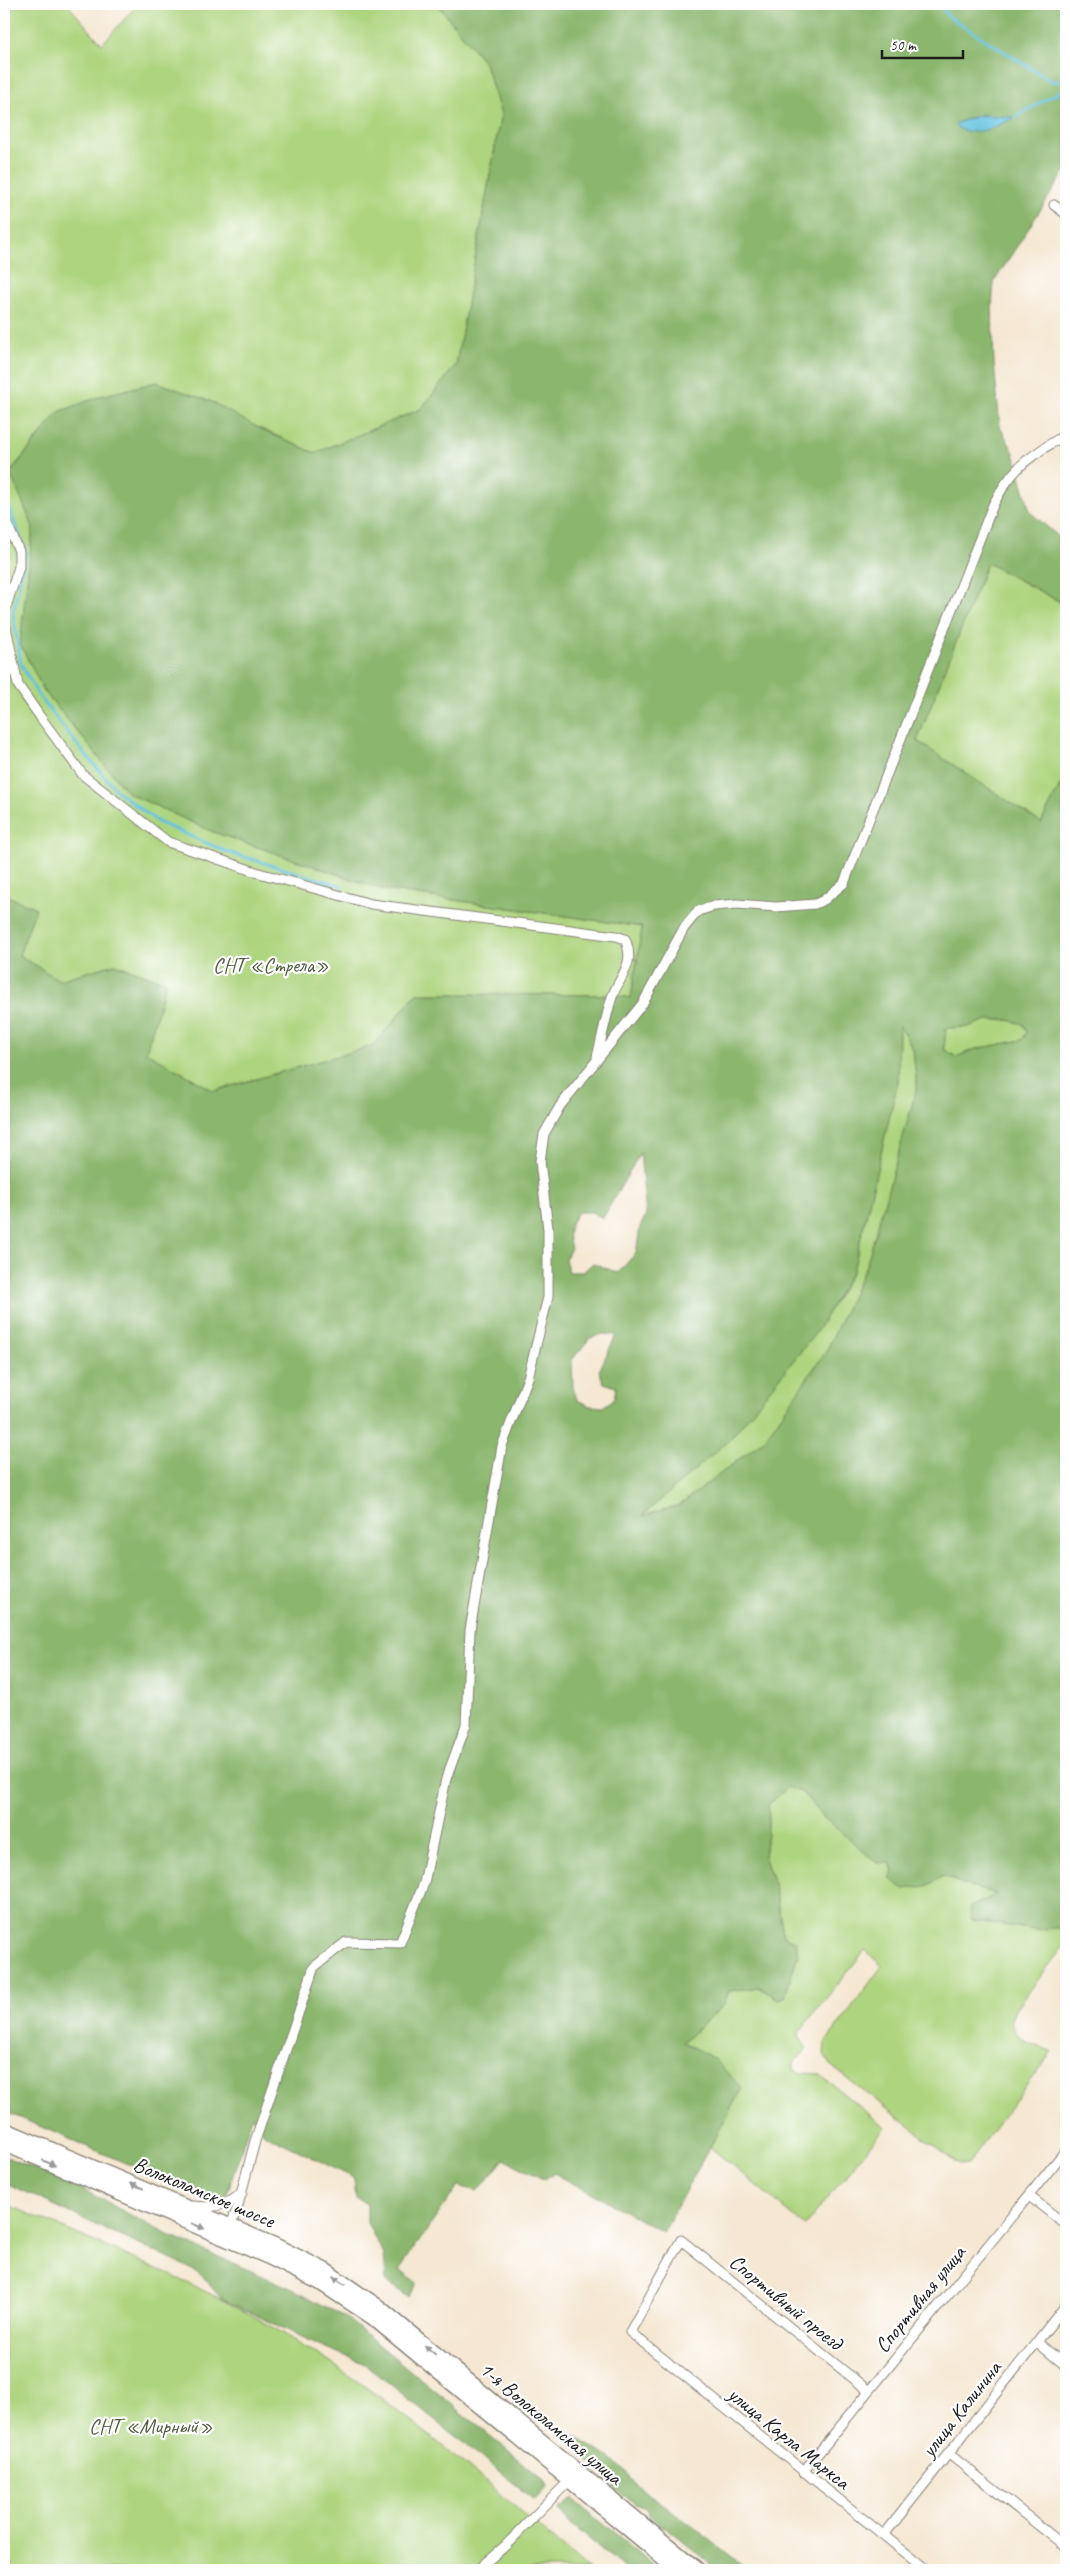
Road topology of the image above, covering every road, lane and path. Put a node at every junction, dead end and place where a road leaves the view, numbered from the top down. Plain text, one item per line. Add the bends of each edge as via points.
1 (1054, 205) dead end
2 (1066, 214) edge
3 (1066, 434) edge
4 (4, 517) edge
5 (4, 615) edge
6 (596, 1060) junction
7 (4, 2130) edge
8 (4, 2144) edge
9 (1066, 2150) edge
10 (242, 2192) junction
11 (1029, 2196) junction
12 (182, 2206) junction
13 (1066, 2225) edge
14 (228, 2232) junction
15 (1066, 2305) edge
16 (376, 2312) joint
17 (630, 2332) joint
18 (1037, 2342) junction
19 (1066, 2366) edge
20 (869, 2390) junction
21 (948, 2454) junction
22 (802, 2472) junction
23 (574, 2476) junction
24 (884, 2535) junction
25 (1066, 2547) edge
26 (476, 2570) edge
27 (679, 2570) edge
28 (697, 2570) edge
29 (927, 2570) edge

1 - 2 street
3 - 6 street via 1018,466 993,505 844,883 815,904 776,907 737,904 698,911 684,928 643,1003
4 - 5 street via 19,551 19,567
5 - 6 street via 18,685 41,718 83,775 168,842 259,873 371,904 625,939 630,951 626,972 613,995
6 - 10 street via 560,1106 544,1134 540,1161 548,1229 548,1297 528,1378 502,1446 470,1630 466,1725 446,1778 424,1883 400,1944 346,1942 314,1967 255,2140
12 -> 7 main road, Волоколамское шоссе
8 -> 14 main road, Волоколамское шоссе
9 - 11 street, Спортивная улица
10 - 12 street via 221,2206
10 - 14 street
11 - 13 street
11 - 20 street, Спортивная улица
12 - 14 main road, Волоколамское шоссе
14 - 16 main road, Волоколамское шоссе
15 - 18 street, улица Калинина
16 - 23 main road, 1-я Волоколамская улица
17 - 20 street, Спортивный проезд via 681,2240
17 - 22 street, улица Карла Маркса
18 - 19 street
18 - 21 street, улица Калинина
20 - 22 street, Спортивная улица
21 - 24 street, улица Калинина
21 - 25 street
22 - 24 street, улица Карла Маркса
23 - 26 street via 505,2546
23 - 27 main road, 1-я Волоколамская улица
23 - 28 main road, 1-я Волоколамская улица
24 - 29 street, улица Карла Маркса

